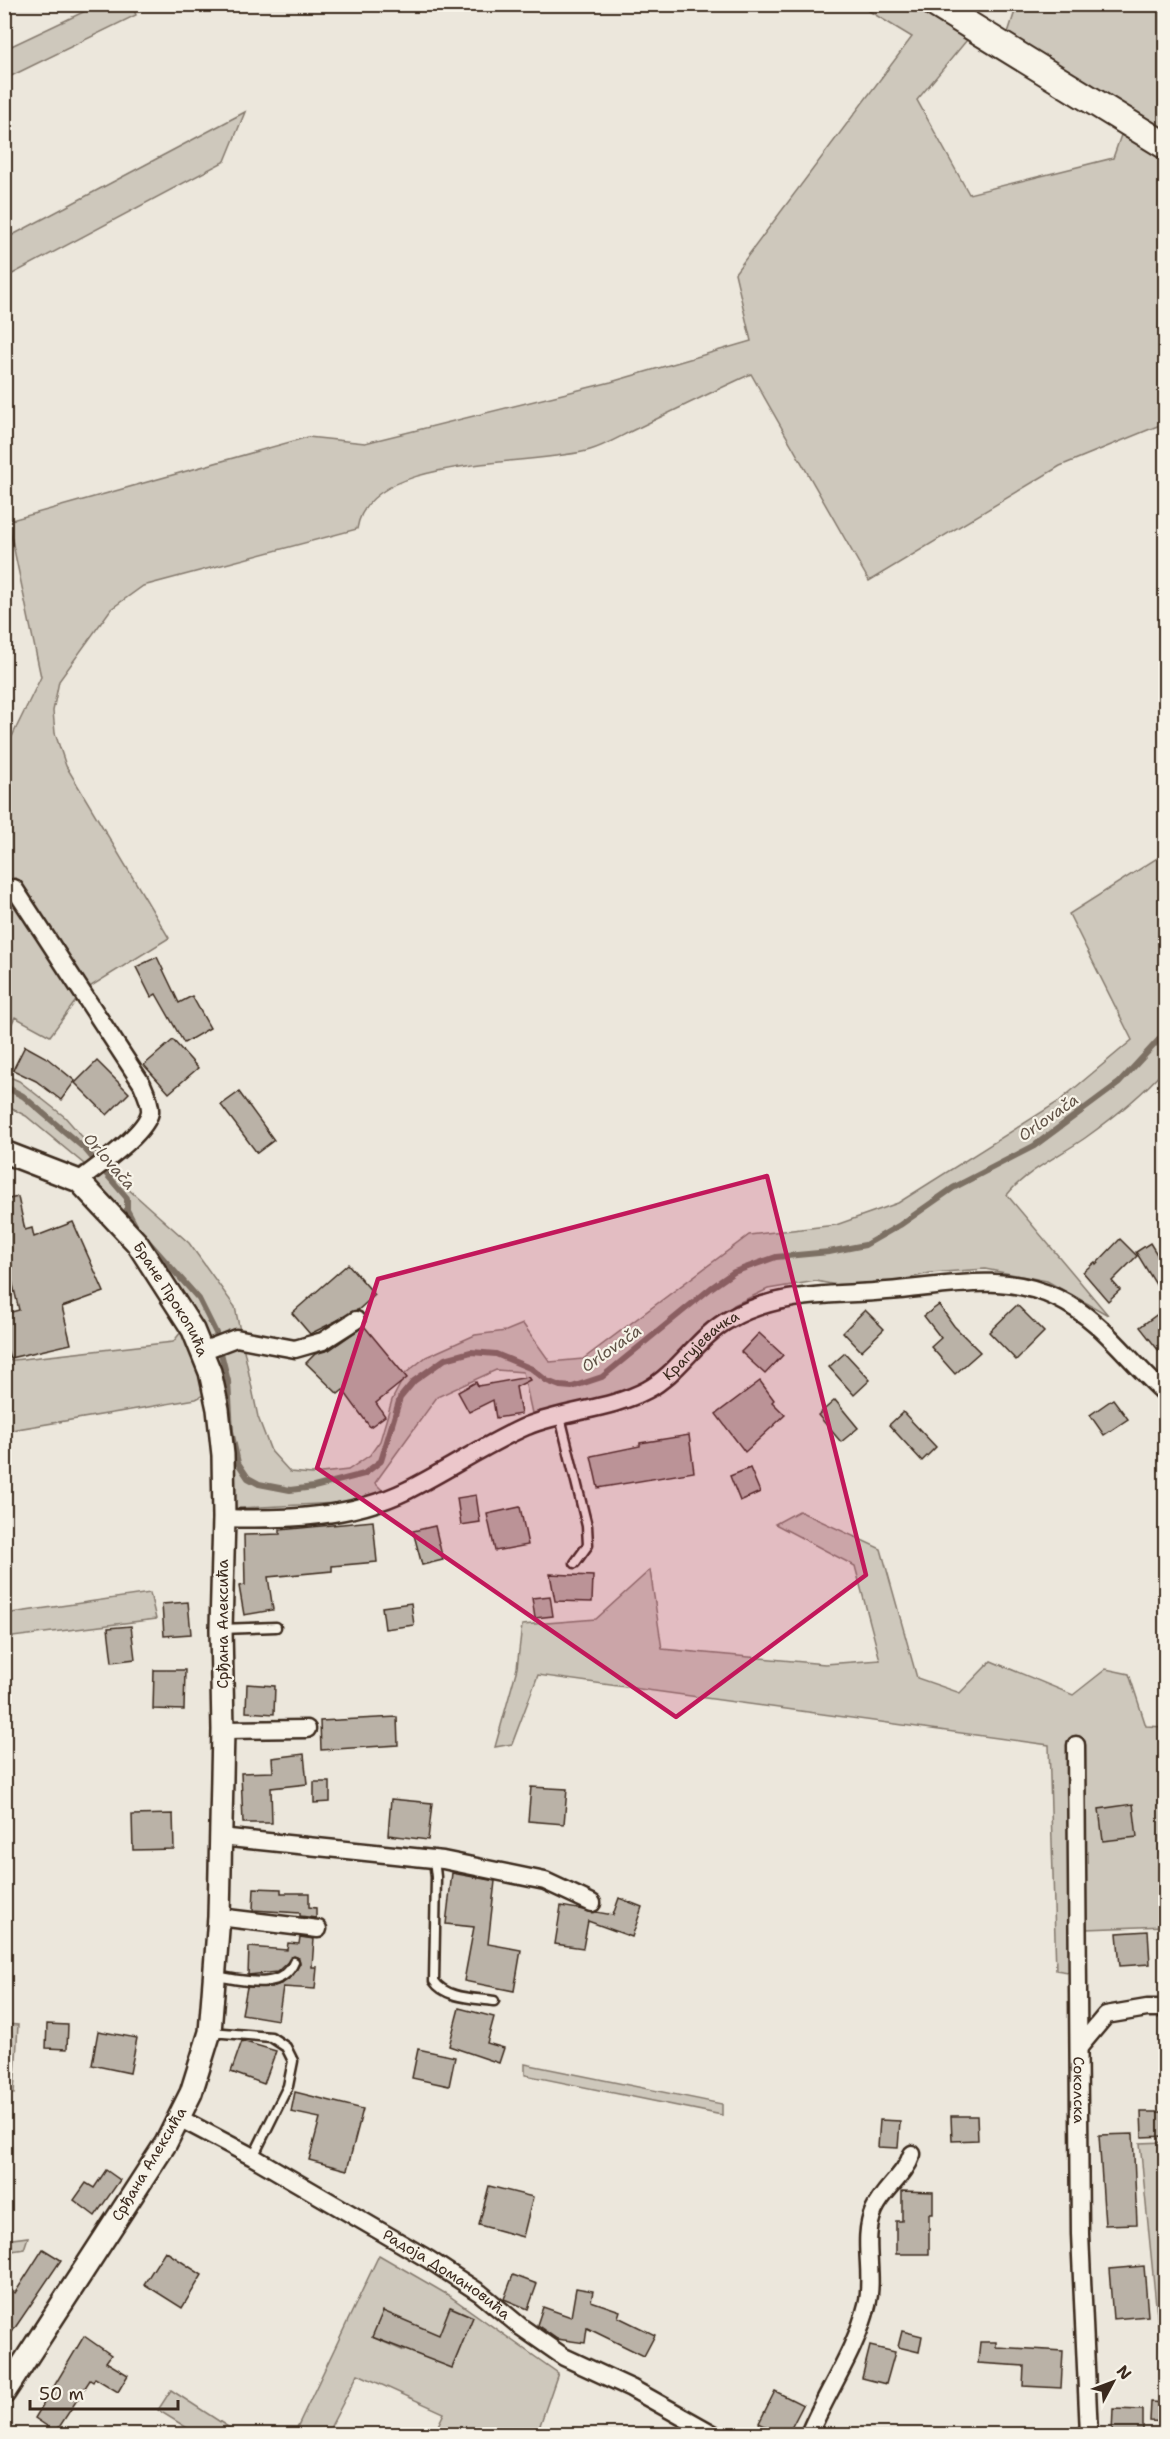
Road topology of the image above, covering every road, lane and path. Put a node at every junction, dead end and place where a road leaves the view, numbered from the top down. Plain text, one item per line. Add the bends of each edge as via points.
1 (935, 4) edge
2 (1166, 146) edge
3 (14, 888) dead end
4 (4, 1152) edge
5 (79, 1181) junction
6 (356, 1320) dead end
7 (208, 1348) junction
8 (1166, 1394) edge
9 (560, 1417) junction
10 (224, 1518) junction
11 (575, 1563) dead end
12 (276, 1627) dead end
13 (221, 1629) junction
14 (307, 1729) dead end
15 (223, 1730) junction
16 (1076, 1745) dead end
17 (220, 1837) junction
18 (434, 1859) junction
19 (592, 1903) dead end
20 (219, 1917) junction
21 (318, 1929) dead end
22 (294, 1962) dead end
23 (216, 1976) junction
24 (494, 2001) dead end
25 (1166, 2008) edge
26 (210, 2032) junction
27 (1080, 2046) junction
28 (179, 2118) junction
29 (912, 2154) dead end
30 (253, 2157) junction
31 (4, 2393) edge
32 (713, 2434) edge
33 (809, 2434) edge
34 (1089, 2434) edge

1 - 2 main road
3 - 5 street via 148,1099 150,1112 145,1123
4 - 5 street, Бране Прокопића
5 - 7 street, Бране Прокопића via 137,1244
6 - 7 street via 323,1341 295,1349 236,1338
7 - 10 street, Бране Прокопића via 223,1455
8 - 9 street, Крагујевачка via 1114,1338 1076,1308 1031,1288 975,1281 796,1296 769,1302 726,1320 649,1389 604,1407
9 - 10 street, Крагујевачка via 526,1427 406,1491 373,1504 311,1516
9 - 11 lane via 587,1526 588,1545
10 - 13 street, Срђана Алексића
12 - 13 lane
13 - 15 street, Срђана Алексића
14 - 15 street
15 - 17 street, Срђана Алексића
16 - 27 street, Соколска
17 - 18 street
17 - 20 street, Срђана Алексића
18 - 19 street via 545,1881
18 - 24 lane via 434,1982 449,1993
20 - 21 street
20 - 23 street, Срђана Алексића
22 - 23 lane via 281,1980
23 - 26 street, Срђана Алексића
25 - 27 street via 1106,2015
26 - 28 street, Срђана Алексића
26 - 30 lane via 271,2037 286,2047 293,2061 288,2086
27 - 34 street, Соколска via 1080,2234
28 - 30 street, Радоја Домановића
28 - 31 street, Срђана Алексића
29 - 33 street via 907,2169 893,2180 874,2211 868,2232 871,2289 864,2318
30 - 32 street, Радоја Домановића via 428,2259 564,2357

